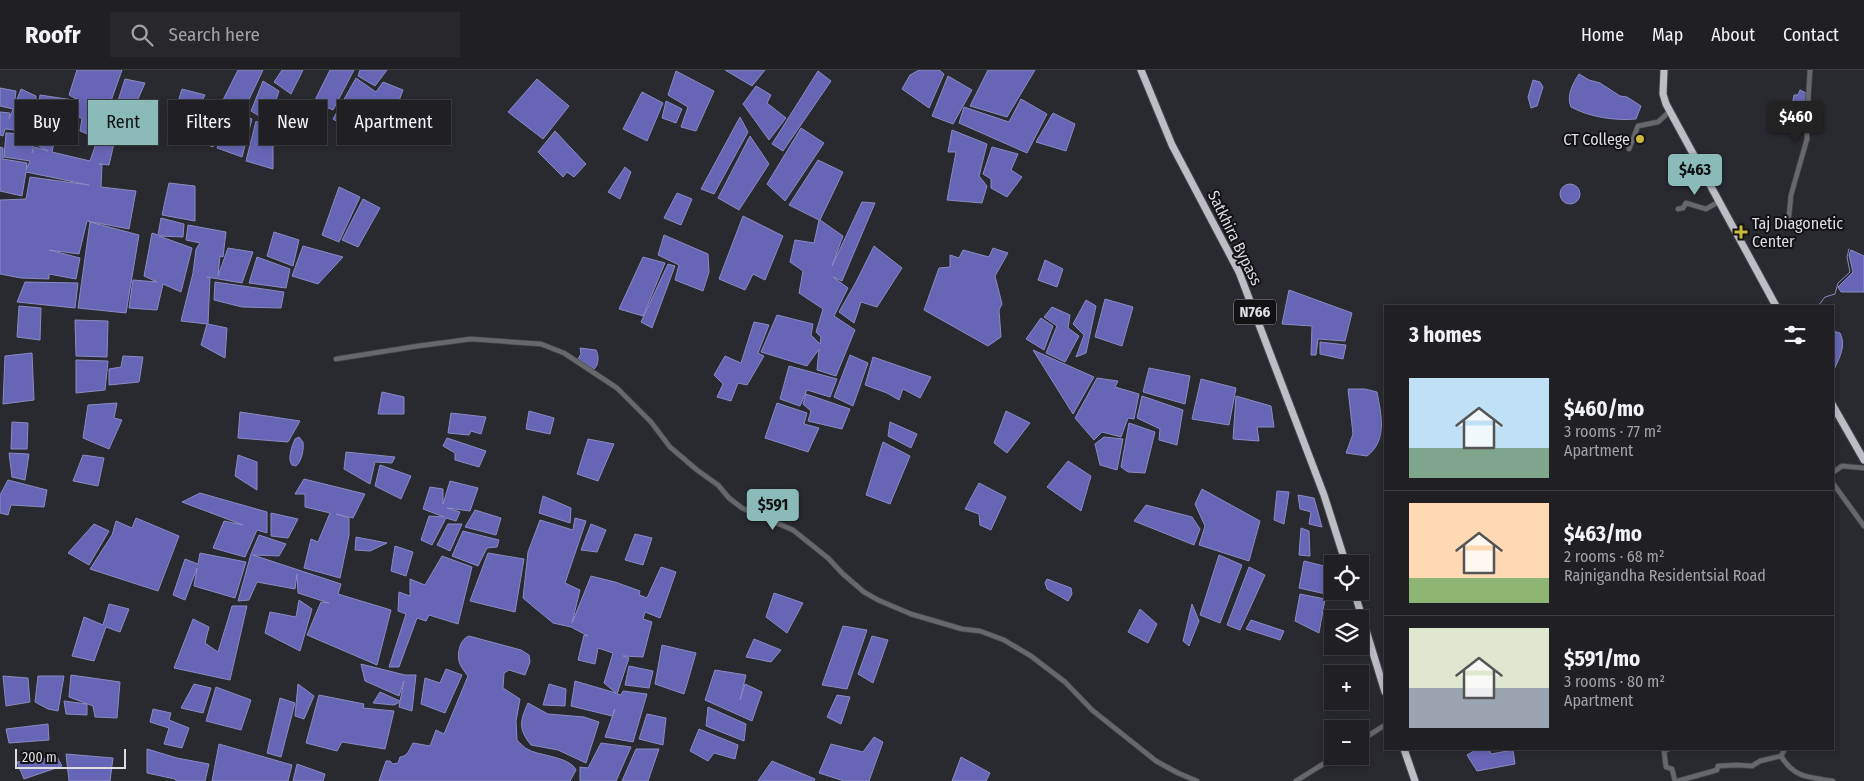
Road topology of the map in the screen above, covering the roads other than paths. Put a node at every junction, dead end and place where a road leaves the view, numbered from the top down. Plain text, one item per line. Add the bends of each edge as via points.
1 (1141, 70) edge
2 (1664, 70) edge
3 (1810, 70) edge
4 (1670, 112) junction
5 (1629, 149) dead end
6 (1720, 201) junction
7 (1678, 209) dead end
8 (1789, 216) dead end
9 (1775, 305) edge
10 (336, 359) dead end
11 (1835, 416) edge
12 (1864, 460) edge
13 (1864, 468) edge
14 (1834, 471) edge
15 (1834, 485) edge
16 (1864, 526) edge
17 (1343, 555) edge
18 (1357, 600) edge
19 (1384, 689) edge
20 (1384, 726) edge
21 (1369, 735) edge
22 (1404, 750) edge
23 (1666, 750) edge
24 (1784, 750) edge
25 (1781, 756) junction
26 (1324, 764) edge
27 (1196, 781) edge
28 (1296, 781) edge
29 (1415, 781) edge
30 (1676, 781) edge
31 (1833, 781) edge

1 - 17 highway, Satkhira Bypass / N766 via 1172,144 1239,272 1324,495
2 - 4 highway via 1663,94
3 - 8 street via 1807,139 1791,195
4 - 5 street via 1658,122 1638,126
4 - 6 highway
6 - 7 street via 1706,209 1686,204
6 - 9 highway
10 - 27 street via 471,339 541,344 564,353 617,388 651,422 670,447 718,485 729,498 742,508 793,530 864,592 920,616 1004,640 1065,682 1092,710 1156,761
11 - 12 highway
13 - 14 street via 1842,466
15 - 16 street
18 - 19 highway
20 - 21 street
22 - 29 highway
23 - 30 street via 1666,767 1672,769
24 - 25 street
25 - 30 street via 1752,766 1722,764 1717,770
25 - 31 street via 1786,765 1806,778
26 - 28 street

